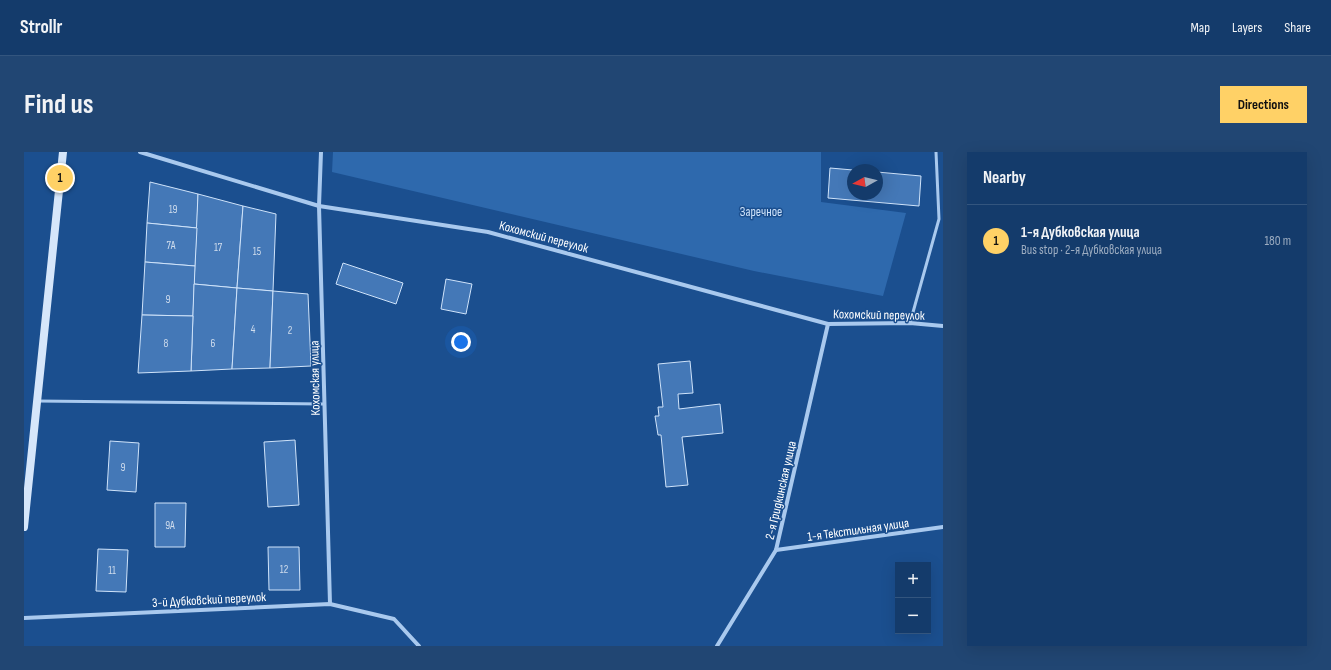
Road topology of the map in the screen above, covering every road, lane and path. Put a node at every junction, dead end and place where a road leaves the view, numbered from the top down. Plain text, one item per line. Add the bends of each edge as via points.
1 (63, 152) edge
2 (140, 152) edge
3 (321, 152) edge
4 (936, 152) edge
5 (319, 206) junction
6 (910, 323) junction
7 (828, 324) junction
8 (943, 326) edge
9 (38, 401) junction
10 (324, 404) junction
11 (24, 527) edge
12 (943, 527) edge
13 (776, 550) junction
14 (330, 604) junction
15 (24, 618) edge
16 (419, 646) edge
17 (717, 646) edge

1 - 9 main road
2 - 5 street, Кохомский переулок
3 - 5 street, Кохомская улица
4 - 6 lane via 939,219
5 - 7 street, Кохомский переулок via 488,232
5 - 10 street, Кохомская улица
6 - 7 street, Кохомский переулок
6 - 8 street, Кохомский переулок
7 - 13 street, 2-я Гридкинская улица
9 - 10 lane
9 - 11 main road
10 - 14 street, Кохомская улица
12 - 13 street, 1-я Текстильная улица
13 - 17 street, 2-я Гридкинская улица
14 - 15 street, 3-й Дубковский переулок
14 - 16 street, 3-й Дубковский переулок via 394,619

